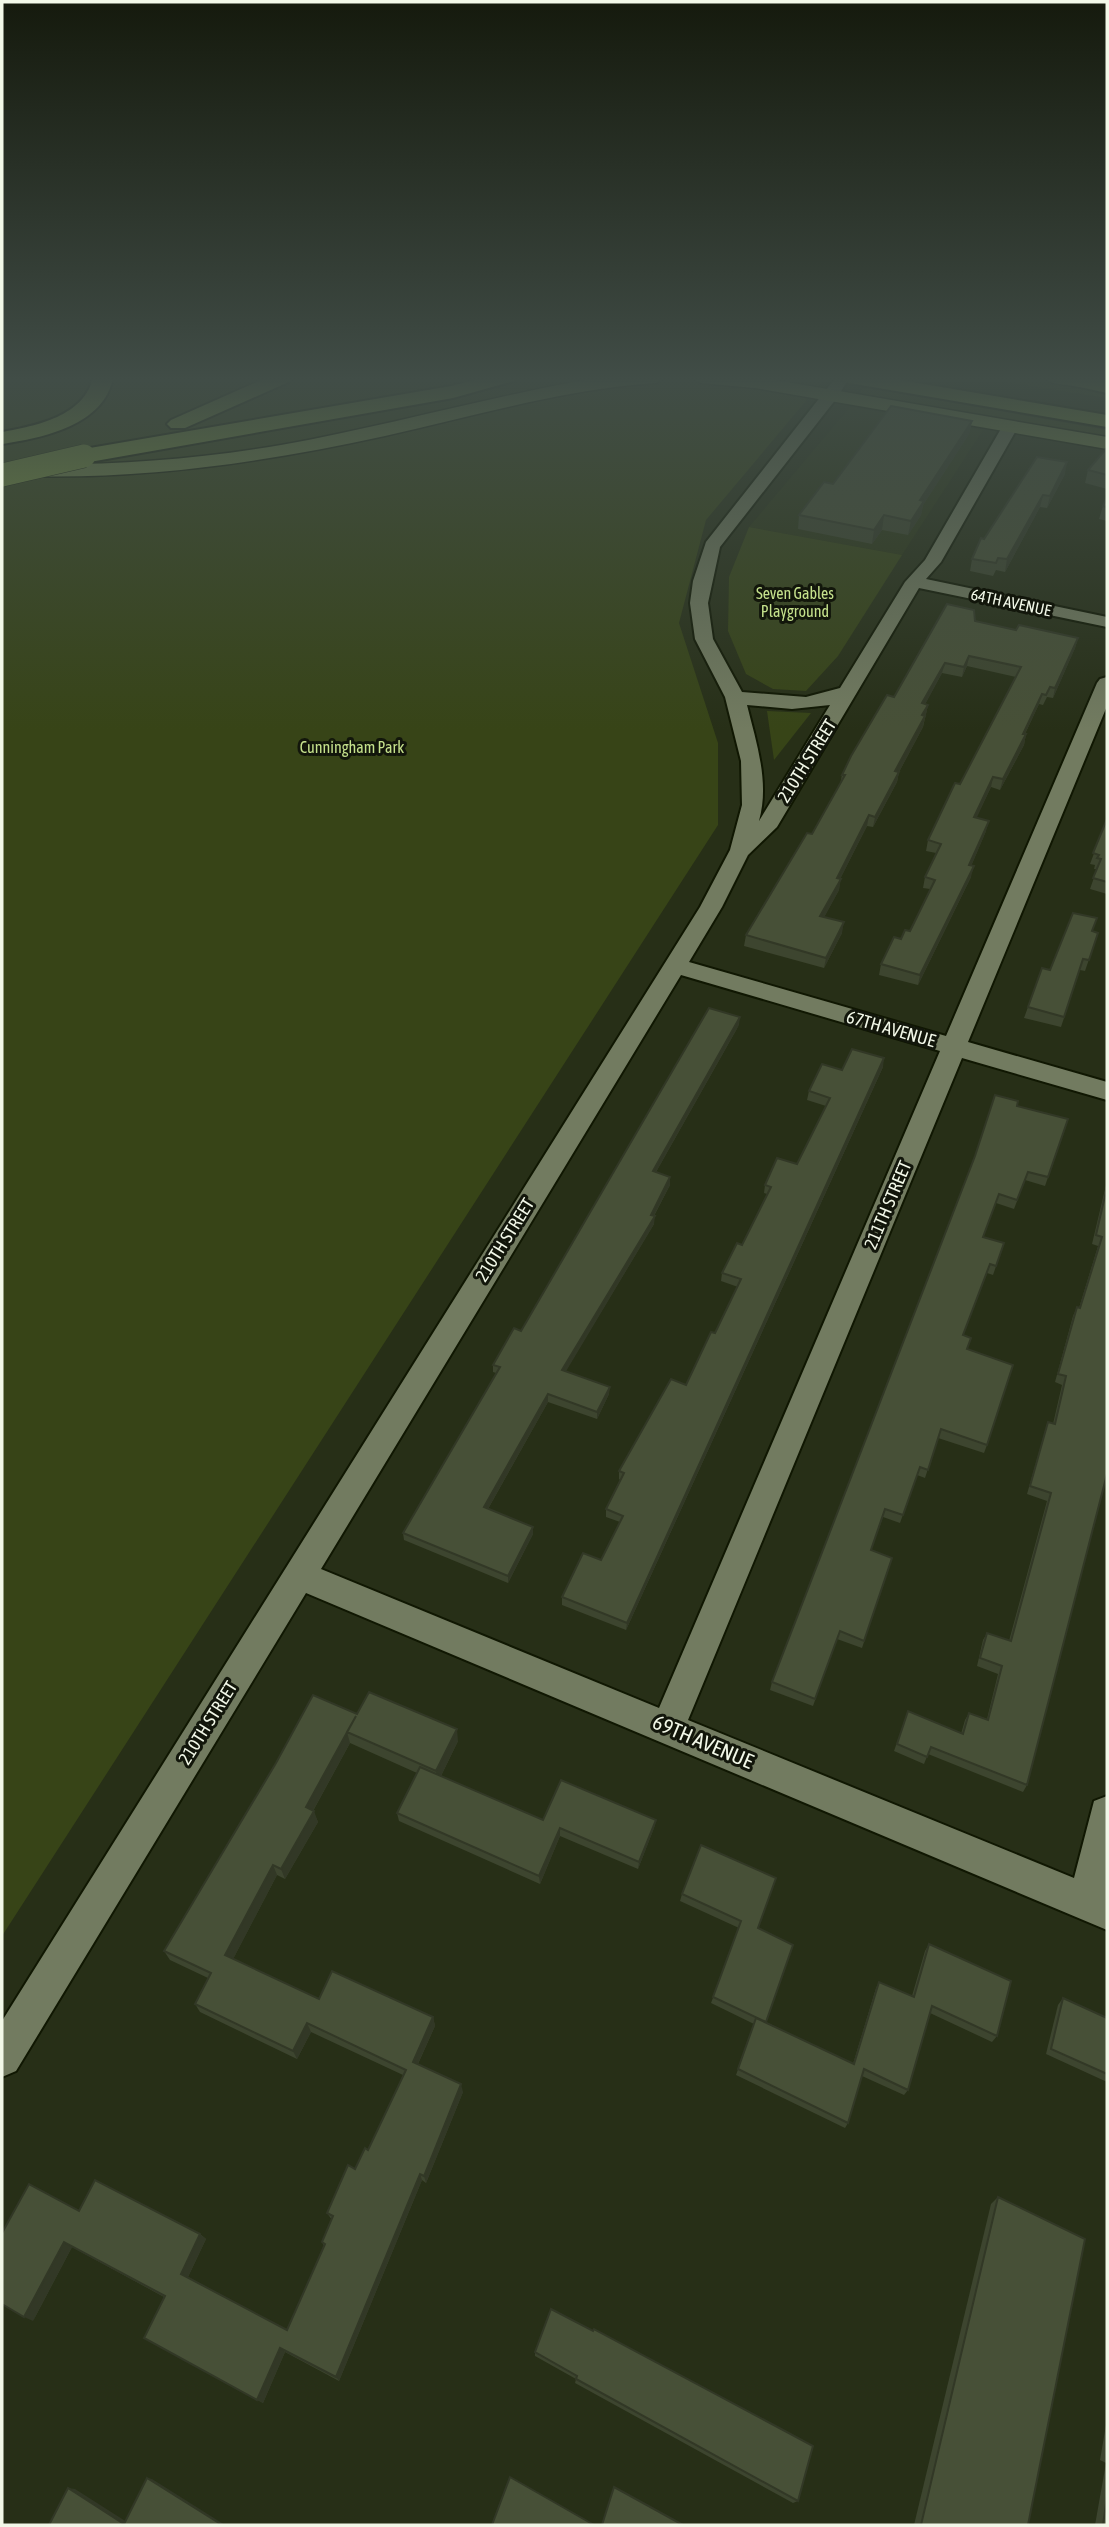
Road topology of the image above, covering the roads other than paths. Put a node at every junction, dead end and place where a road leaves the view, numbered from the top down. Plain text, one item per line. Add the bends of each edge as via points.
1 (752, 495) edge
2 (971, 495) edge
3 (914, 582) junction
4 (1107, 622) edge
5 (1107, 683) edge
6 (848, 692) junction
7 (735, 697) junction
8 (739, 852) junction
9 (675, 966) junction
10 (954, 1048) junction
11 (1107, 1091) edge
12 (299, 1575) junction
13 (668, 1727) junction
14 (1107, 1814) edge
15 (1097, 1907) edge
16 (2, 2057) edge

1 - 7 street via 712,546 702,581 704,639
2 - 3 street, 210TH STREET via 932,562
3 - 4 street, 64TH AVENUE
3 - 6 street, 210TH STREET
5 - 10 street, 211TH STREET
6 - 7 street via 818,704
6 - 8 street, 210TH STREET via 766,827
7 - 8 street via 751,761 753,805
8 - 9 street, 210TH STREET
9 - 10 street, 67TH AVENUE
9 - 12 street, 210TH STREET
10 - 11 street, 67TH AVENUE
10 - 13 street, 211TH STREET
12 - 13 street, 69TH AVENUE
12 - 16 street, 210TH STREET
13 - 15 street, 69TH AVENUE
14 - 15 street

